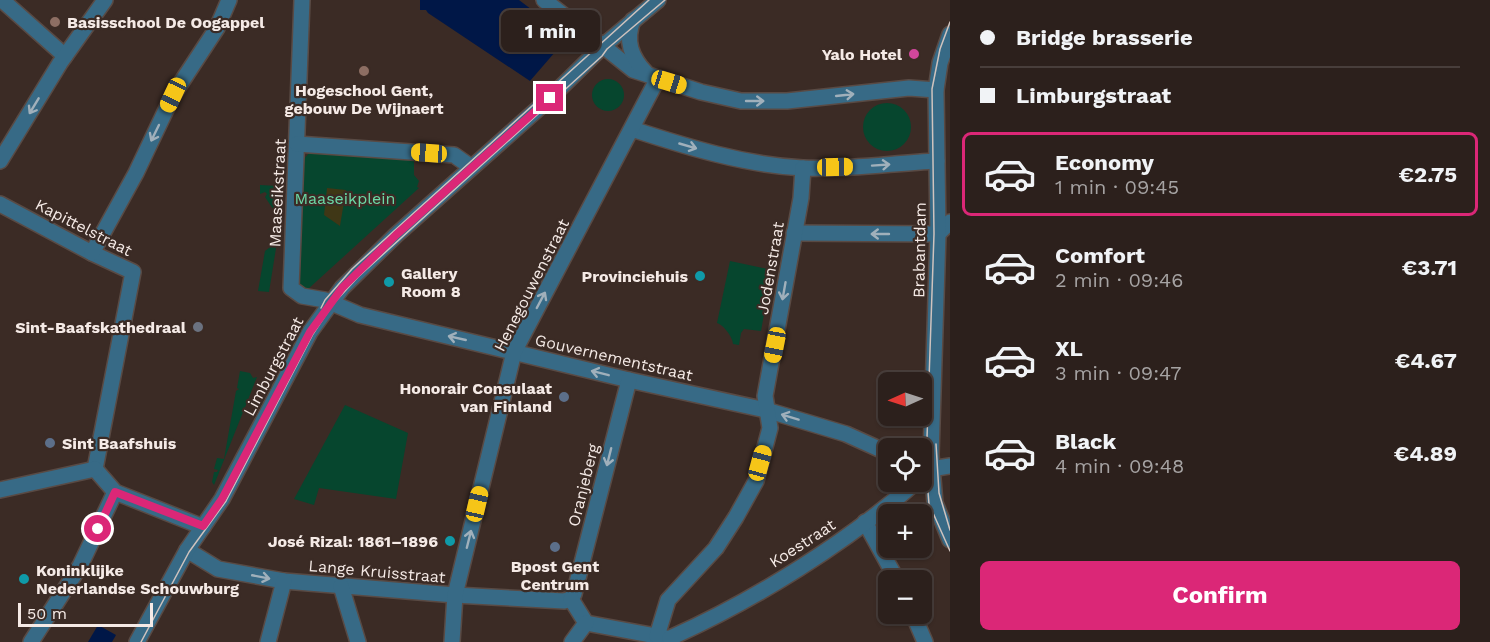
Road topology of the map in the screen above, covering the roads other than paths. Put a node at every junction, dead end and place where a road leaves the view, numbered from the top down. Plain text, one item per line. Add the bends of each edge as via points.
1 (2, 0) edge
2 (105, 0) edge
3 (229, 0) edge
4 (302, 0) edge
5 (544, 0) edge
6 (658, 0) edge
7 (633, 20) junction
8 (950, 34) edge
9 (598, 48) junction
10 (65, 56) junction
11 (652, 76) junction
12 (936, 90) junction
13 (632, 129) junction
14 (297, 144) junction
15 (0, 161) edge
16 (937, 161) junction
17 (471, 167) junction
18 (802, 168) junction
19 (0, 204) edge
20 (950, 222) edge
21 (794, 233) junction
22 (938, 234) junction
23 (92, 253) junction
24 (331, 302) junction
25 (514, 352) junction
26 (629, 380) junction
27 (766, 410) junction
28 (926, 438) edge
29 (878, 448) edge
30 (950, 466) edge
31 (95, 469) junction
32 (932, 469) edge
33 (0, 490) edge
34 (115, 492) junction
35 (903, 492) edge
36 (931, 492) edge
37 (865, 522) junction
38 (203, 526) junction
39 (950, 540) edge
40 (187, 550) junction
41 (891, 570) edge
42 (284, 581) junction
43 (341, 586) junction
44 (455, 595) junction
45 (571, 599) junction
46 (586, 623) junction
47 (918, 624) edge
48 (612, 635) edge
49 (668, 639) edge
50 (31, 642) edge
51 (137, 642) edge
52 (268, 642) edge
53 (358, 642) edge
54 (452, 642) edge
55 (572, 642) edge
56 (925, 642) edge

1 - 10 street
2 - 10 street
3 -> 23 street via 217,28 173,95
4 - 14 street, Maaseikstraat
5 - 9 street
6 - 7 street, Limburgstraat
7 - 9 street, Limburgstraat
7 - 11 street via 630,48 635,61
8 - 12 street, Brabantdam
9 - 11 street via 633,70
9 - 17 street, Limburgstraat via 550,98
10 -> 15 street
11 -> 12 street via 741,101 787,101 909,88
11 - 13 street, Henegouwenstraat
12 - 16 street, Brabantdam
13 -> 18 street via 727,157
25 -> 13 street, Henegouwenstraat
14 - 17 street via 454,155
14 - 24 street, Maaseikstraat via 291,288 302,296
18 -> 16 street
16 - 22 street, Brabantdam
17 - 24 street, Limburgstraat via 359,269
18 - 21 street, Jodenstraat
19 - 23 street, Kapittelstraat
20 - 22 street
22 -> 21 street
21 -> 27 street, Jodenstraat via 765,396
22 - 28 street, Brabantdam
23 - 31 street, Kapittelstraat via 134,272
25 -> 24 street, Gouvernementstraat via 360,315
24 - 38 street, Limburgstraat via 310,332 222,499
26 -> 25 street, Gouvernementstraat
44 -> 25 street, Henegouwenstraat
26 - 27 street, Gouvernementstraat
26 -> 45 street, Oranjeberg
29 -> 27 street, Gouvernementstraat via 846,434
27 - 49 street, Jodenstraat via 770,428 756,481 716,548 668,600
30 - 32 street
31 - 33 street
31 - 34 street
34 - 38 street
34 - 50 street via 80,566
35 - 37 street, Koestraat
36 - 39 street, Brabantdam
37 - 41 street
37 - 49 street, Koestraat via 806,564
38 - 40 street, Limburgstraat
40 -> 42 street, Lange Kruisstraat via 219,569
40 - 51 street, Limburgstraat
42 - 43 street, Lange Kruisstraat
42 - 52 street
43 - 44 street, Lange Kruisstraat
43 - 53 street
44 - 45 street, Lange Kruisstraat
44 - 54 street, Henegouwenstraat
45 - 46 street
46 - 48 street
46 - 55 street
47 - 56 street
48 - 49 street

